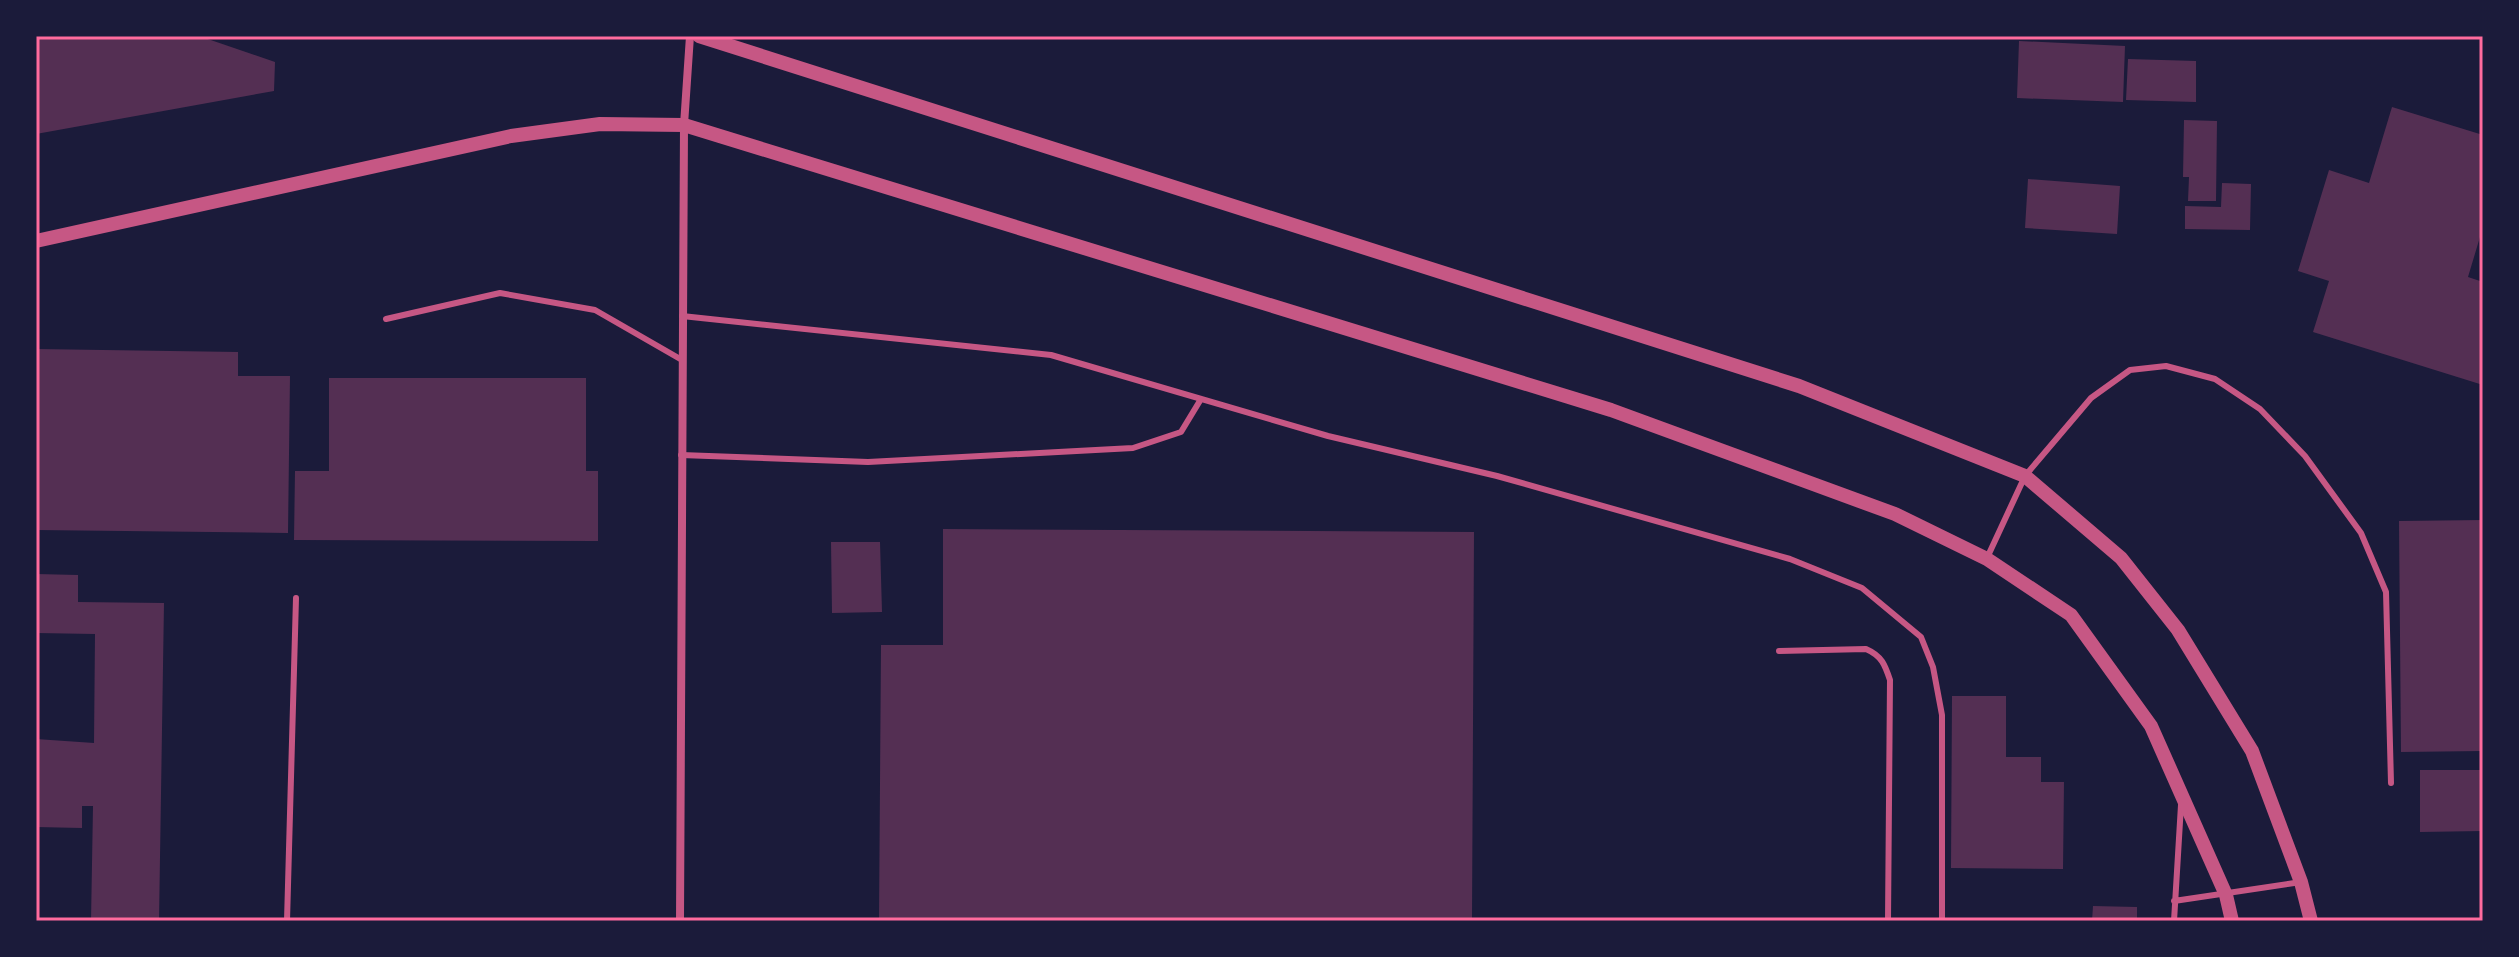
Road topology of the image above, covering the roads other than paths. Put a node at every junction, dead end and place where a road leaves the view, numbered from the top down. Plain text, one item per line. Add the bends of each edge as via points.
1 (690, 36) edge
2 (699, 36) edge
3 (684, 125) junction
4 (36, 241) edge
5 (682, 316) junction
6 (386, 319) dead end
7 (682, 360) junction
8 (1201, 399) junction
9 (681, 455) junction
10 (2025, 476) junction
11 (1987, 559) junction
12 (296, 598) dead end
13 (1779, 651) dead end
14 (2391, 783) dead end
15 (2182, 791) junction
16 (2301, 882) junction
17 (2226, 895) junction
18 (2174, 901) junction
19 (287, 921) edge
20 (680, 921) edge
21 (1888, 921) edge
22 (1942, 921) edge
23 (2174, 921) edge
24 (2232, 921) edge
25 (2311, 921) edge

1 - 3 street
2 - 10 street via 1799,386
3 - 4 street via 600,124 511,136
3 - 5 street
3 - 11 street via 1611,410 1895,514
5 - 7 street
5 - 8 lane via 1051,355
6 - 7 lane via 500,293 595,310
7 - 9 street
8 - 9 lane via 1181,432 1133,448 868,462
8 - 22 lane via 1790,559 1862,588 1921,637 1933,667 1942,715
9 - 20 street
10 - 11 lane
10 - 14 lane via 2091,398 2130,370 2166,366 2215,379 2260,409 2305,456 2361,533 2386,592
10 - 16 street via 2121,558 2178,630 2252,751
11 - 15 street via 2071,615 2151,726
12 - 19 lane
13 - 21 lane via 1866,649 1885,664 1890,680
15 - 17 street
15 - 18 lane
16 - 17 lane
16 - 25 street
17 - 18 lane
17 - 24 street
18 - 23 lane

